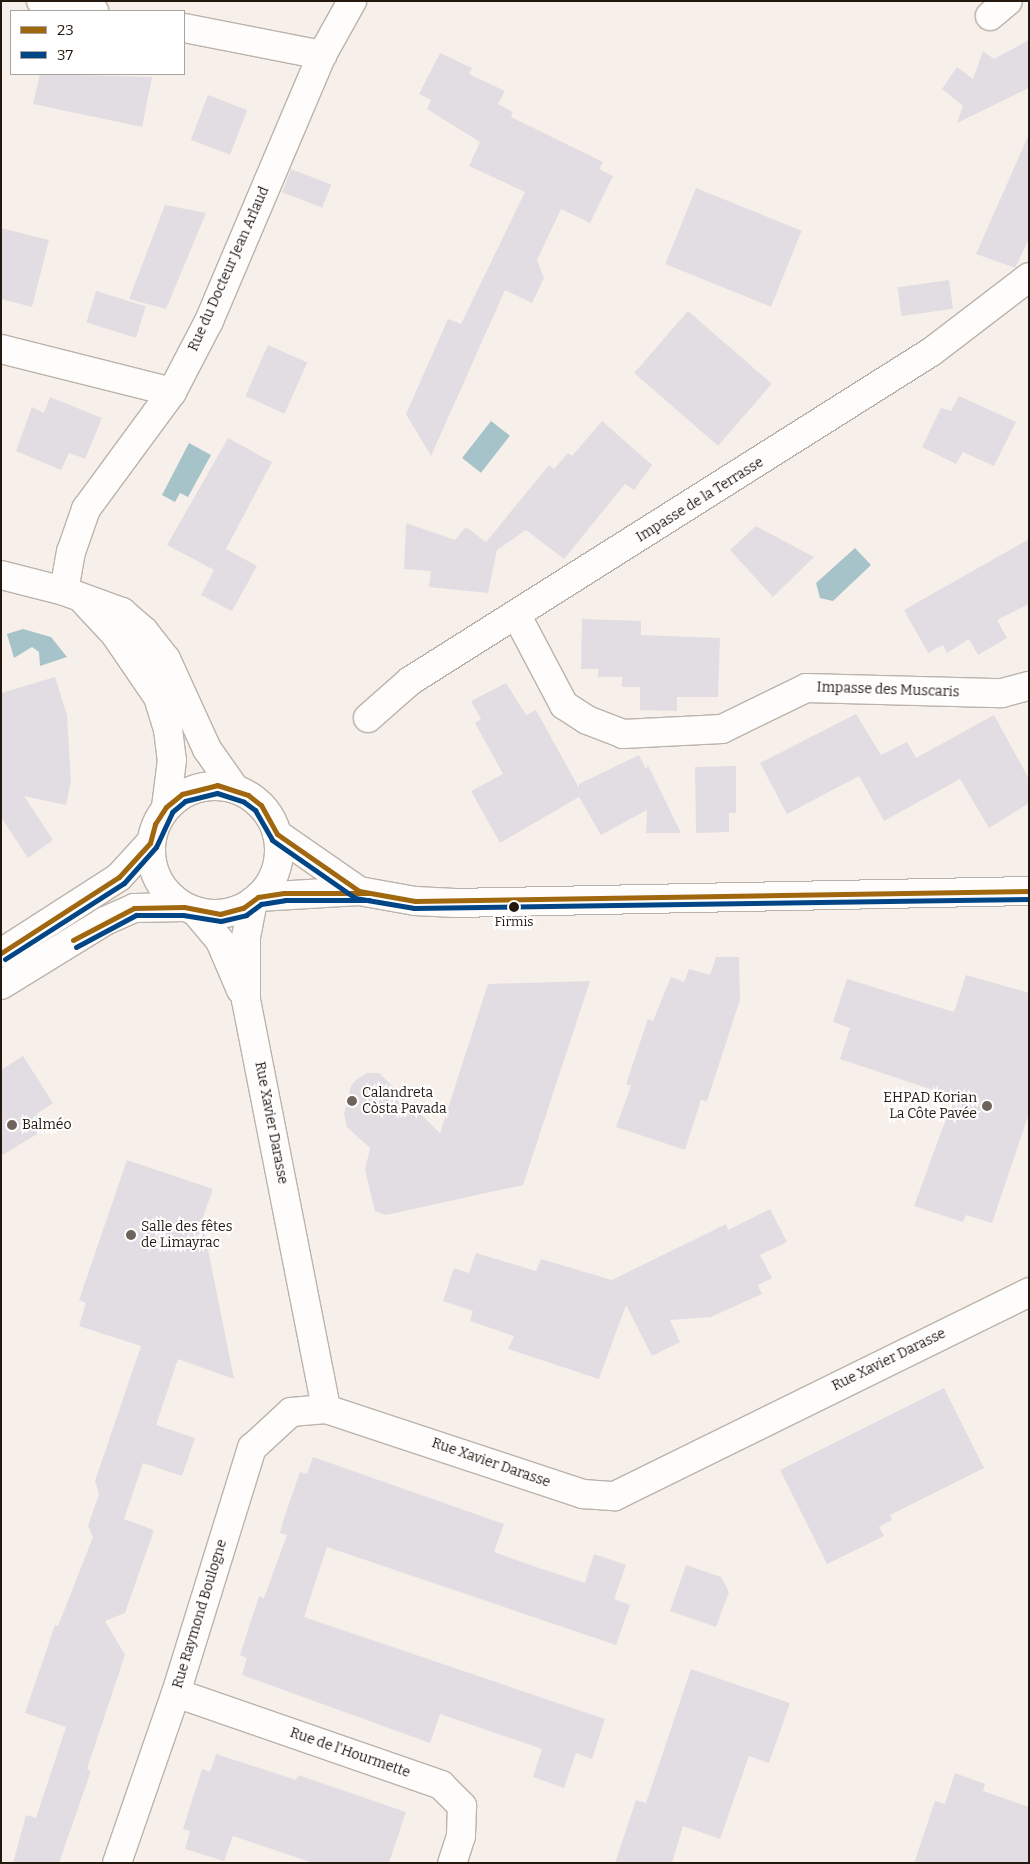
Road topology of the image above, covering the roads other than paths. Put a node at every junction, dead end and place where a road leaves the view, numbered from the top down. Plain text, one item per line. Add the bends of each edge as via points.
1 (42, 1) edge
2 (352, 1) edge
3 (89, 10) edge
4 (185, 28) edge
5 (322, 55) junction
6 (1029, 277) edge
7 (1, 348) edge
8 (172, 392) junction
9 (1, 575) edge
10 (73, 594) junction
11 (517, 616) junction
12 (1029, 686) edge
13 (368, 718) dead end
14 (235, 789) junction
15 (166, 807) junction
16 (277, 834) junction
17 (150, 843) junction
18 (359, 891) junction
19 (1029, 891) edge
20 (256, 899) junction
21 (189, 909) junction
22 (1, 953) edge
23 (1, 985) edge
24 (246, 1000) junction
25 (1029, 1292) edge
26 (326, 1409) junction
27 (176, 1693) junction
28 (117, 1863) edge
29 (452, 1863) edge

1 - 3 street
2 - 5 street, Rue du Docteur Jean Arlaud
4 - 5 street
5 - 8 street, Rue du Docteur Jean Arlaud via 209,321
6 - 11 street, Impasse de la Terrasse via 893,377
7 - 8 street
8 - 10 street, Rue du Docteur Jean Arlaud via 86,509 71,552
9 - 10 street
10 - 14 street via 122,612 144,631 166,659 207,749
10 - 15 street via 115,634 158,697 168,729 172,760
11 - 12 street, Impasse des Muscaris via 564,706 623,734 722,728 806,688 1002,693
11 - 13 street, Impasse de la Terrasse via 410,681
14 - 15 street via 200,787
14 - 16 street via 261,805
15 - 17 street via 155,824
16 - 18 street
16 - 20 street via 278,862
17 - 21 street via 158,880
17 - 22 street via 119,877
18 - 19 street via 416,901 455,903
18 - 20 street
20 - 21 street via 226,913
20 - 24 street, Rue Xavier Darasse via 246,938
21 - 23 street via 127,911
21 - 24 street, Rue Xavier Darasse via 220,941
24 - 26 street, Rue Xavier Darasse
25 - 26 street, Rue Xavier Darasse via 615,1496 583,1494
26 - 27 street, Rue Raymond Boulogne via 291,1412 252,1448
27 - 28 street, Rue Raymond Boulogne
27 - 29 street, Rue de l'Hourmette via 441,1785 462,1806 461,1836

